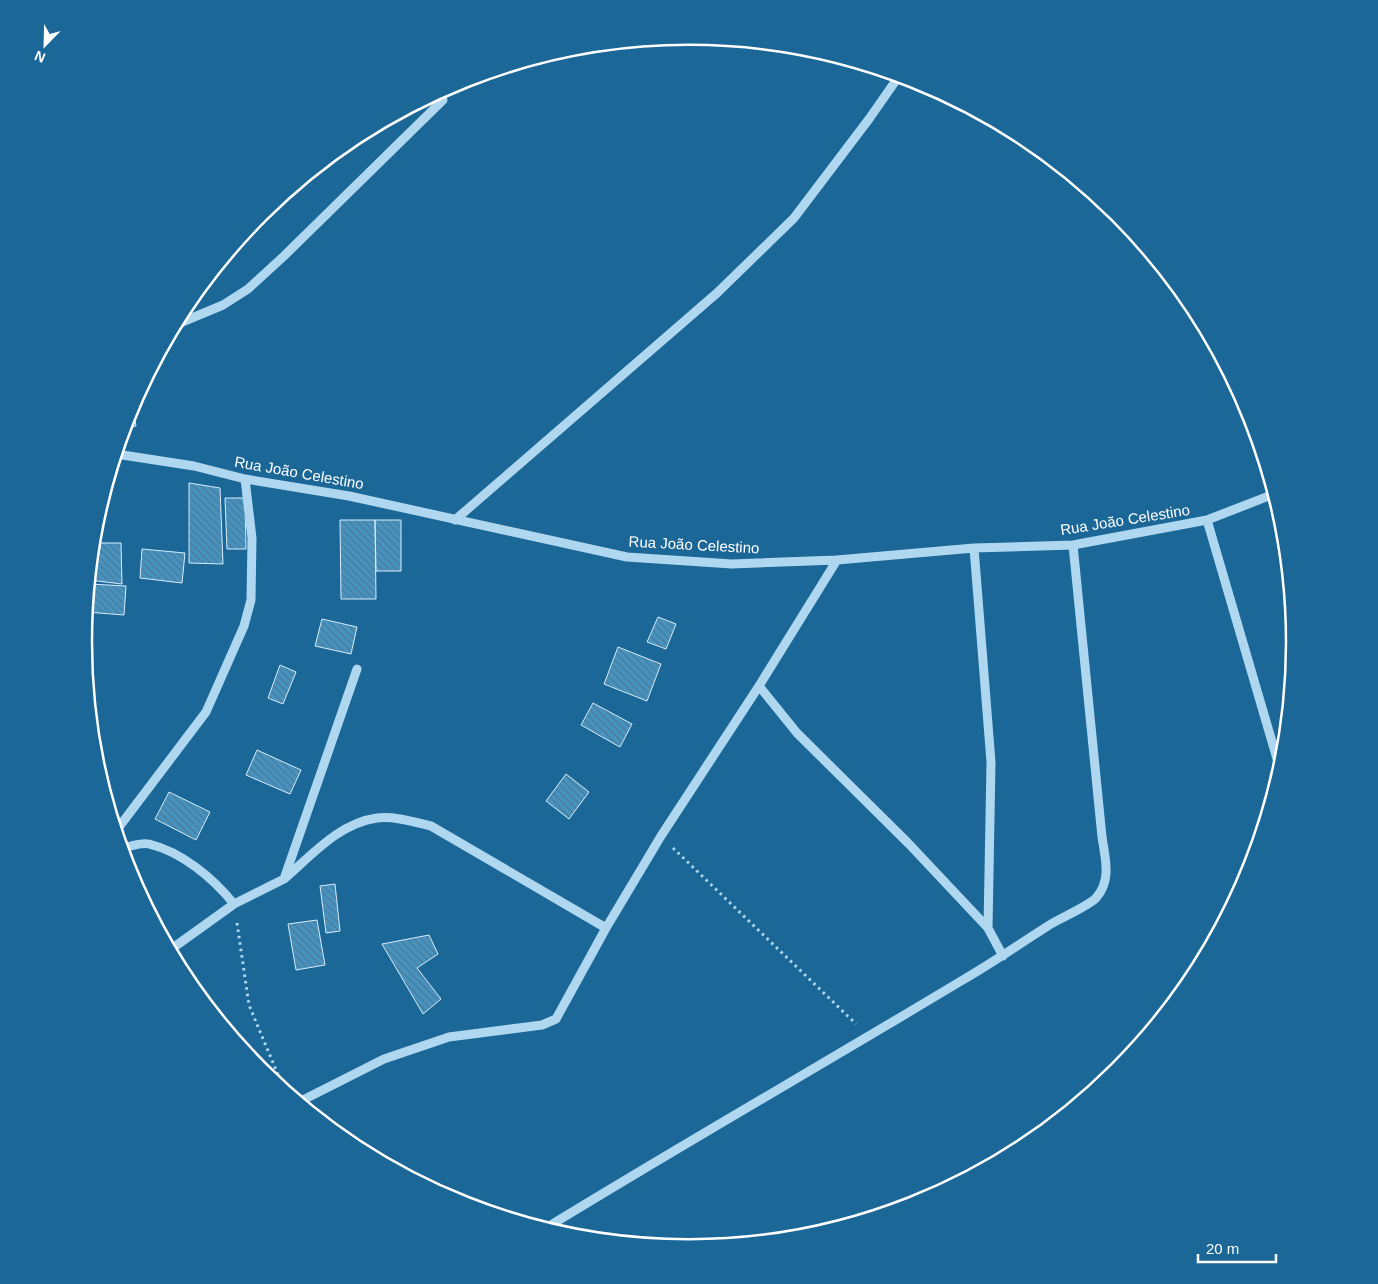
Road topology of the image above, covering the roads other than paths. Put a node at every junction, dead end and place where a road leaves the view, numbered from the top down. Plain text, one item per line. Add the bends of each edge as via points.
1 (895, 82) edge
2 (443, 100) dead end
3 (187, 320) edge
4 (122, 455) edge
5 (245, 479) junction
6 (1268, 496) edge
7 (455, 520) junction
8 (1207, 520) junction
9 (1073, 545) junction
10 (974, 548) junction
11 (837, 560) junction
12 (357, 669) dead end
13 (760, 686) junction
14 (1276, 754) edge
15 (121, 824) edge
16 (129, 847) edge
17 (284, 879) junction
18 (234, 904) junction
19 (606, 928) junction
20 (988, 928) junction
21 (176, 946) edge
22 (1003, 956) junction
23 (305, 1099) edge
24 (553, 1223) edge

1 - 7 street via 794,218 717,293
2 - 3 street via 248,289 223,305
4 - 5 street, Rua João Celestino via 194,466
5 - 7 street, Rua João Celestino via 349,496
5 - 15 street via 252,538 251,600 244,626 206,712
6 - 8 street, Rua João Celestino
7 - 11 street, Rua João Celestino via 627,557 732,564
8 - 9 street, Rua João Celestino
8 - 14 street
9 - 10 street, Rua João Celestino
9 - 22 street via 1108,870 1104,887 1096,900
10 - 11 street, Rua João Celestino
10 - 20 street via 991,762
11 - 13 street
12 - 17 street
13 - 19 street via 661,836
13 - 20 street via 797,733
16 - 18 street via 147,844 184,860 218,885
17 - 18 street
17 - 19 street via 334,836 356,823 378,818 403,820 431,826
18 - 21 street
19 - 23 street via 556,1018 534,1026 449,1037 384,1059
20 - 22 street
22 - 24 street

